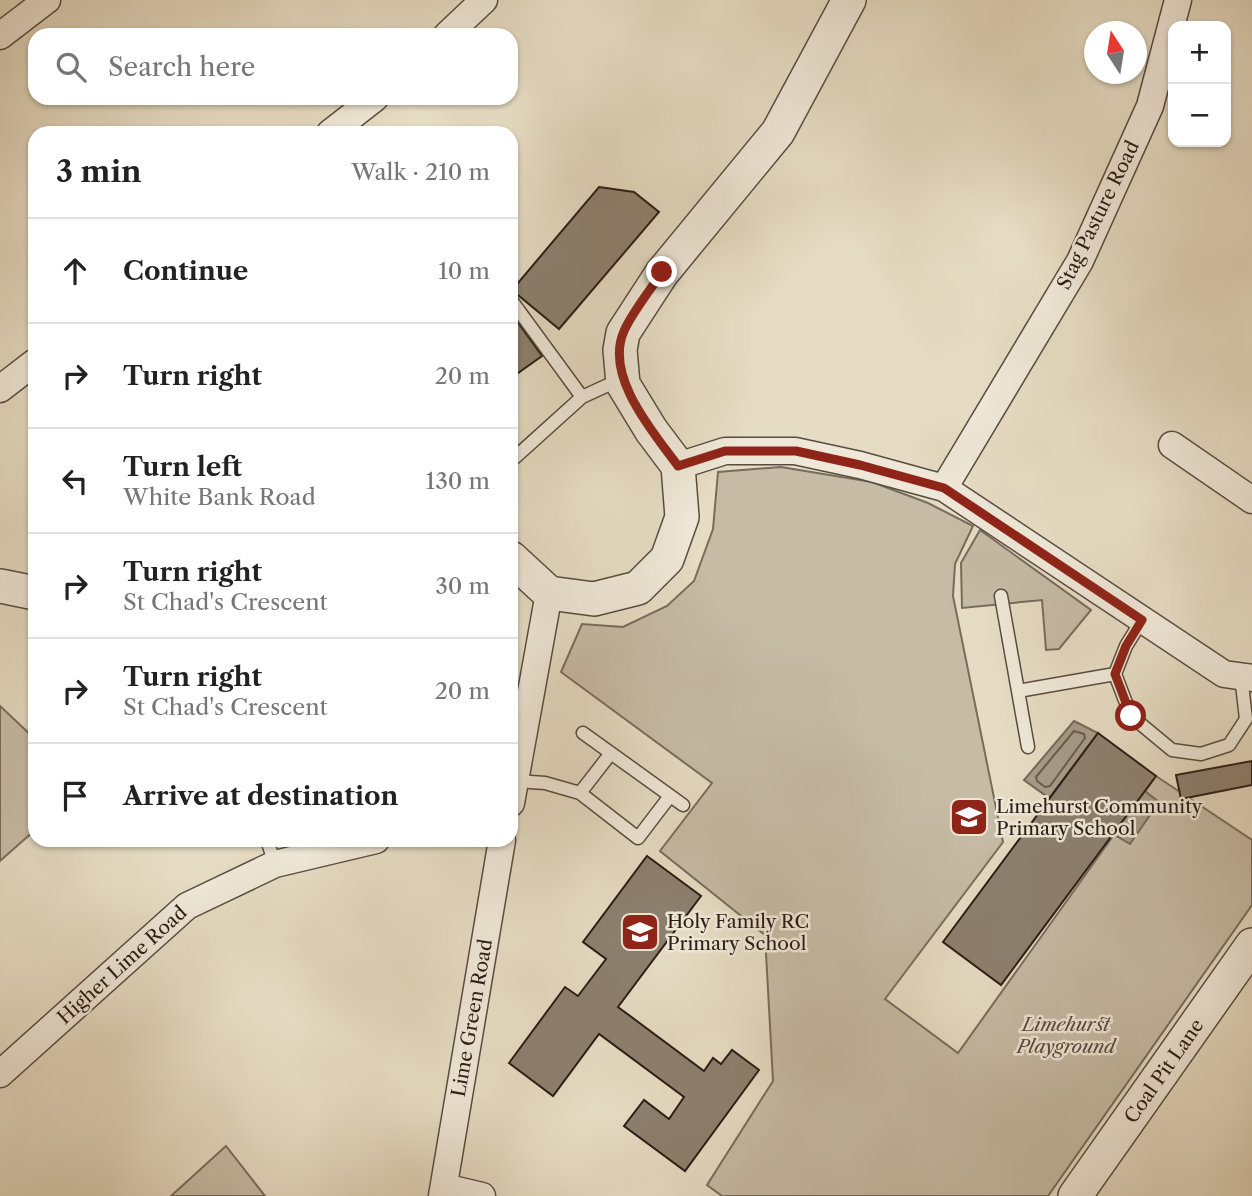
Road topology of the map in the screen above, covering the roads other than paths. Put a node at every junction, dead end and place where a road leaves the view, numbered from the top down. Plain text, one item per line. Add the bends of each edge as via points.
1 (47, 0) edge
2 (484, 0) edge
3 (849, 0) edge
4 (1178, 0) edge
5 (454, 28) edge
6 (0, 36) edge
7 (366, 105) edge
8 (339, 126) edge
9 (518, 310) edge
10 (28, 367) edge
11 (624, 384) junction
12 (0, 389) edge
13 (582, 397) junction
14 (1172, 445) dead end
15 (518, 455) edge
16 (678, 466) junction
17 (944, 488) junction
18 (1252, 500) edge
19 (518, 564) edge
20 (0, 586) edge
21 (28, 592) edge
22 (549, 593) junction
23 (1001, 596) dead end
24 (1142, 620) junction
25 (1115, 674) junction
26 (1246, 677) edge
27 (1018, 691) junction
28 (583, 733) dead end
29 (1027, 747) dead end
30 (611, 753) junction
31 (518, 769) edge
32 (518, 791) edge
33 (580, 793) junction
34 (670, 796) junction
35 (683, 805) dead end
36 (315, 847) edge
37 (501, 847) edge
38 (271, 852) edge
39 (1252, 946) edge
40 (0, 1074) edge
41 (443, 1191) edge
42 (482, 1196) edge
43 (1075, 1196) edge

1 - 6 street
2 - 5 street
3 - 11 street via 778,132 662,272 623,332
4 - 17 street, Stag Pasture Road via 1150,106 1080,261
7 - 8 street
9 - 13 lane
10 - 12 street
11 - 13 lane via 608,385
11 - 16 street
13 - 15 lane
14 - 18 street
16 - 17 street via 725,451 796,451
16 - 22 street via 682,517 667,559 638,588 594,599
17 - 24 street
19 - 22 street
20 - 21 street
22 - 31 street
23 - 27 lane
24 - 25 lane
24 - 26 street via 1224,674
25 - 26 lane via 1131,716 1172,750 1201,754 1229,745 1246,719
25 - 27 lane
27 - 29 lane
28 - 30 lane
30 - 33 lane
30 - 34 lane
32 - 33 lane via 545,783
33 - 34 lane via 638,838
34 - 35 lane
36 - 38 street, Higher Lime Road
37 - 41 street, Lime Green Road
38 - 40 street, Higher Lime Road via 187,906
39 - 43 street, Coal Pit Lane
41 - 42 street

